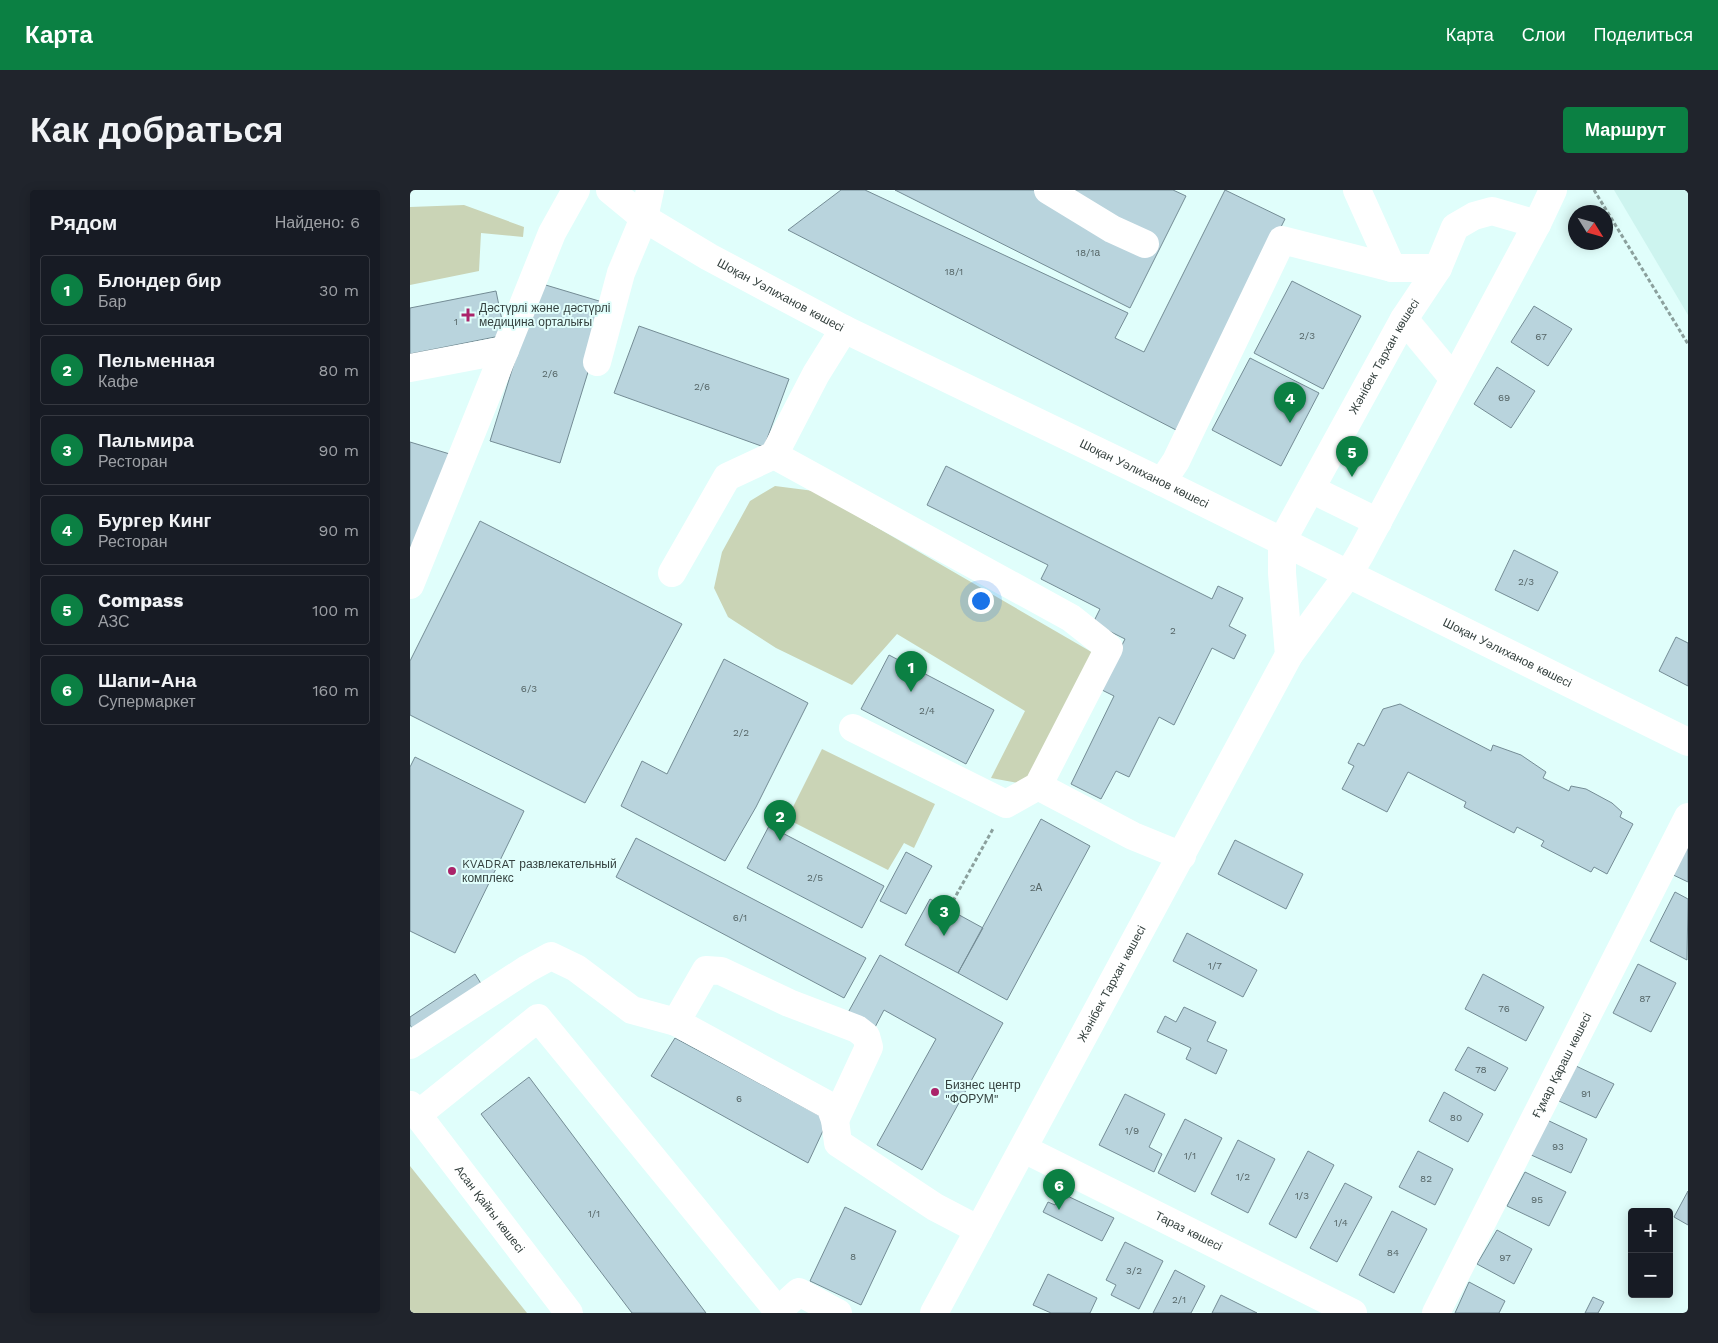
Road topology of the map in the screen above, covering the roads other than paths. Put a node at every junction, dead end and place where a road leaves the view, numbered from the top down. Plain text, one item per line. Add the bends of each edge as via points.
1 (576, 190) edge
2 (610, 190) edge
3 (650, 190) edge
4 (1048, 190) edge
5 (1357, 190) edge
6 (1553, 190) edge
7 (644, 218) junction
8 (1537, 224) junction
9 (1146, 244) dead end
10 (1392, 268) junction
11 (1438, 268) junction
12 (1404, 319) junction
13 (844, 329) junction
14 (505, 350) junction
15 (598, 362) dead end
16 (410, 368) edge
17 (1453, 378) junction
18 (774, 455) junction
19 (1162, 482) junction
20 (1311, 489) junction
21 (1378, 522) junction
22 (1282, 542) junction
23 (672, 573) dead end
24 (1349, 574) junction
25 (410, 585) edge
26 (1289, 655) junction
27 (853, 728) dead end
28 (1688, 742) edge
29 (1038, 786) junction
30 (1688, 817) edge
31 (1182, 856) junction
32 (676, 1022) junction
33 (410, 1045) edge
34 (413, 1110) edge
35 (835, 1120) junction
36 (1024, 1149) junction
37 (980, 1230) junction
38 (778, 1312) edge
39 (570, 1313) edge
40 (838, 1313) edge
41 (934, 1313) edge
42 (1353, 1313) edge
43 (1436, 1313) edge

1 - 14 street via 552,233
2 - 7 street, Шоқан Уәлиханов көшесі
3 - 7 street
4 - 9 street via 1112,229
5 - 10 street
6 - 8 street, Жәнібек Тархан көшесі
7 - 13 street, Шоқан Уәлиханов көшесі via 709,257
7 - 15 street via 621,273
8 - 11 street, Жәнібек Тархан көшесі via 1492,211 1474,216 1455,227
8 - 17 street, Жәнібек Тархан көшесі
10 - 11 street
10 - 19 street via 1282,240 1176,461
11 - 12 street, Жәнібек Тархан көшесі
12 - 17 street
12 - 20 street, Жәнібек Тархан көшесі
13 - 18 street via 816,374
13 - 19 street, Шоқан Уәлиханов көшесі
14 - 16 street
14 - 25 street
17 - 21 street, Жәнібек Тархан көшесі
18 - 23 street via 727,477
18 - 29 street via 1071,618 1109,648
19 - 22 street, Шоқан Уәлиханов көшесі
20 - 21 street
20 - 22 street, Жәнібек Тархан көшесі
21 - 24 street, Жәнібек Тархан көшесі
22 - 24 street, Шоқан Уәлиханов көшесі
22 - 26 street, Жәнібек Тархан көшесі
24 - 26 street, Жәнібек Тархан көшесі
24 - 28 street, Шоқан Уәлиханов көшесі
26 - 31 street, Жәнібек Тархан көшесі
27 - 29 street via 1006,804
29 - 31 street via 1133,836
30 - 43 street, Ғұмар Қараш көшесі
31 - 36 street, Жәнібек Тархан көшесі
32 - 33 street via 632,1010 576,968 551,956
32 - 35 street via 830,1106
32 - 35 street via 706,970 721,971 789,1003 857,1029 866,1036 869,1046
34 - 38 street via 538,1018
34 - 39 street, Асан Қайғы көшесі
35 - 37 street via 838,1143 935,1207
36 - 37 street, Жәнібек Тархан көшесі
36 - 42 street, Тараз көшесі
37 - 41 street, Жәнібек Тархан көшесі
38 - 40 street via 799,1292

